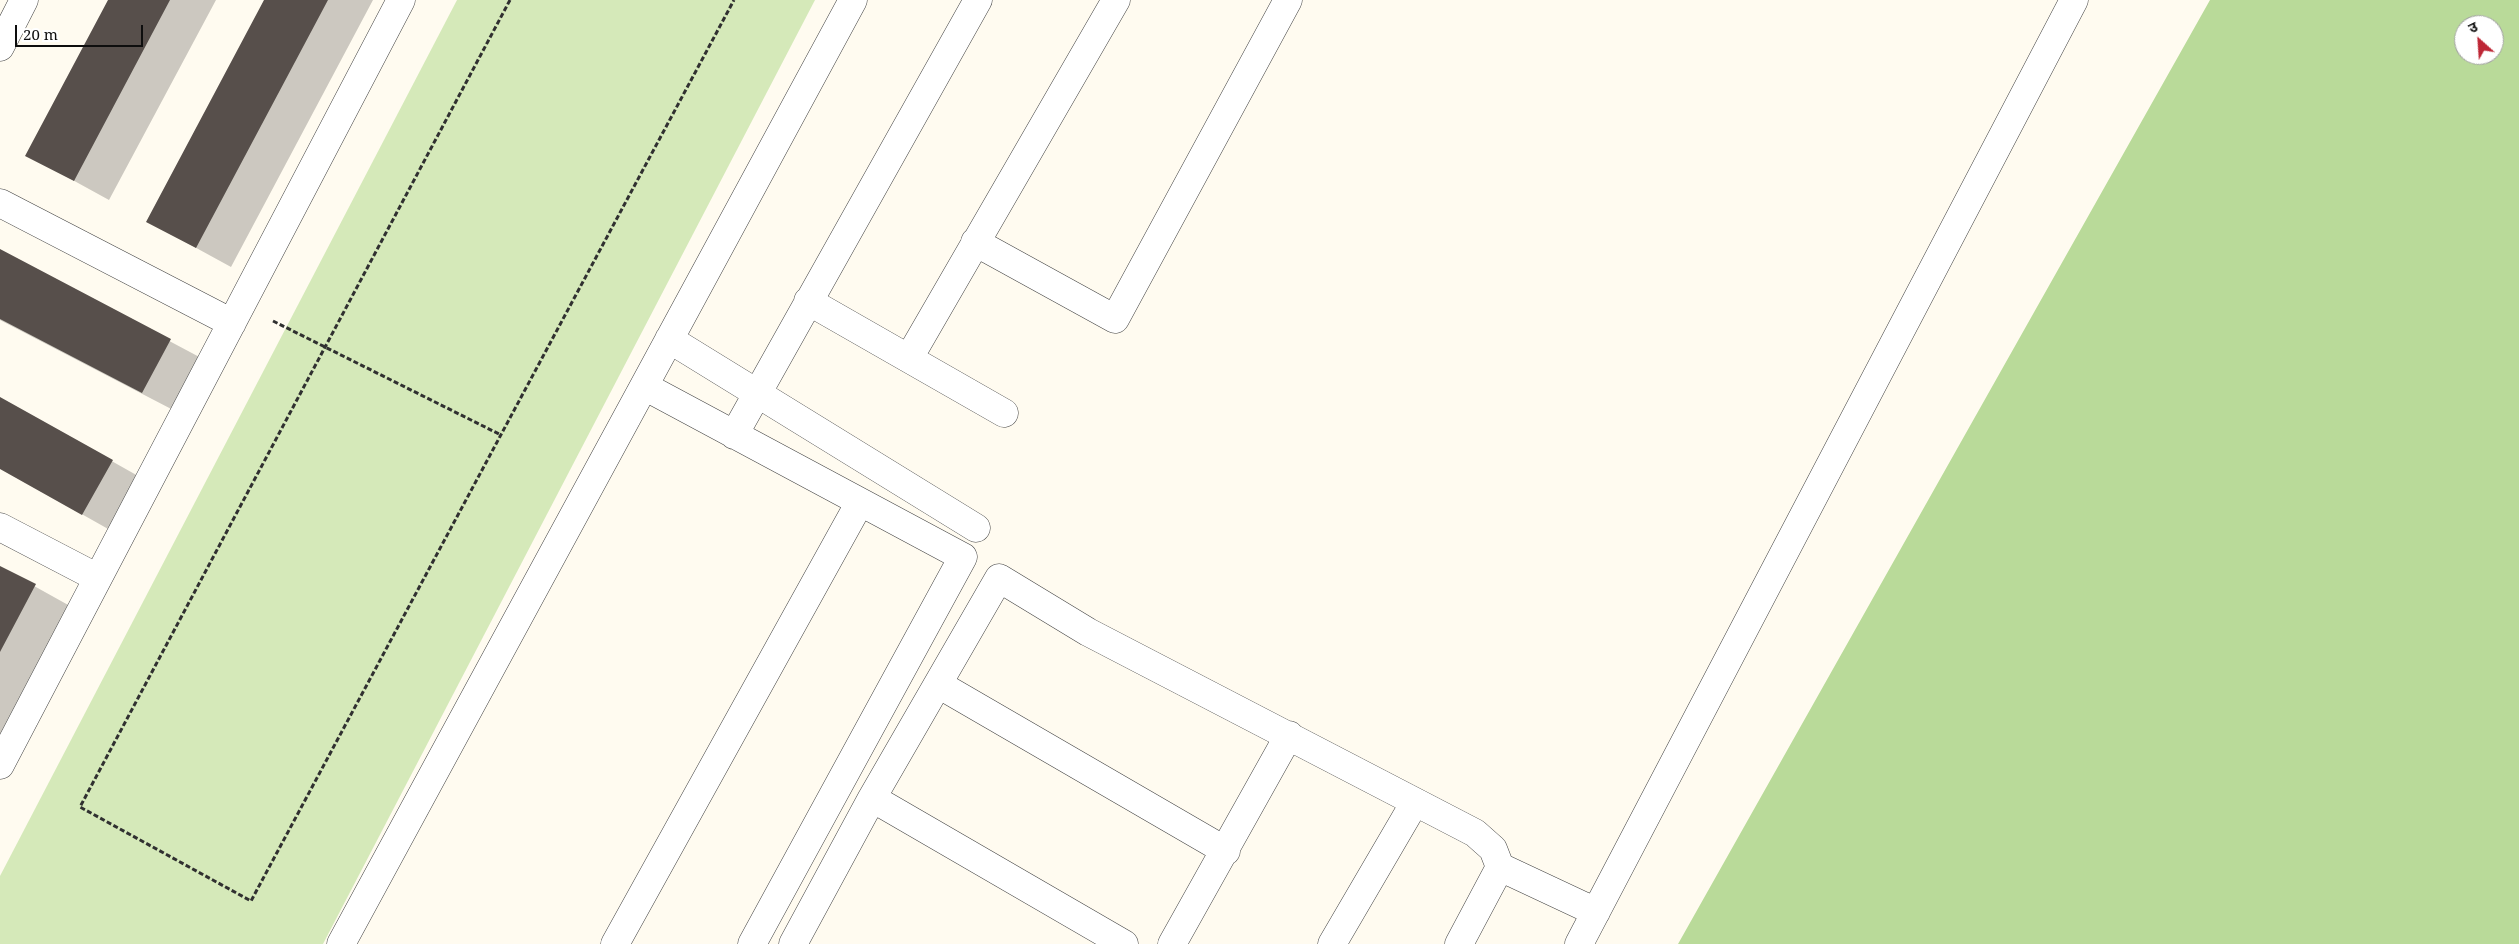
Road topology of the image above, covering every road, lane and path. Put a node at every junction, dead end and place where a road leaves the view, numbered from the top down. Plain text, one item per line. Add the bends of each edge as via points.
1 (24, 0) edge
2 (401, 0) edge
3 (510, 0) edge
4 (734, 0) edge
5 (853, 0) edge
6 (978, 0) edge
7 (1116, 0) edge
8 (1288, 0) edge
9 (2074, 0) edge
10 (0, 47) edge
11 (0, 203) edge
12 (975, 242) junction
13 (808, 301) junction
14 (236, 314) junction
15 (669, 339) junction
16 (325, 347) junction
17 (908, 358) junction
18 (644, 386) junction
19 (757, 394) junction
20 (1004, 414) dead end
21 (501, 435) junction
22 (734, 435) junction
23 (860, 502) junction
24 (0, 528) edge
25 (976, 528) dead end
26 (98, 578) junction
27 (938, 684) junction
28 (1289, 734) junction
29 (0, 765) edge
30 (872, 798) junction
31 (1414, 802) junction
32 (1226, 851) junction
33 (1500, 867) junction
34 (1596, 912) junction
35 (342, 944) edge
36 (614, 944) edge
37 (752, 944) edge
38 (793, 944) edge
39 (1124, 944) edge
40 (1172, 944) edge
41 (1332, 944) edge
42 (1459, 944) edge
43 (1579, 944) edge

1 - 10 street
2 - 14 street
3 - 16 path
4 - 21 path
5 - 15 street
6 - 13 street
7 - 12 street
8 - 12 street via 1115,319
9 - 34 street
11 - 14 street
12 - 17 street
13 - 17 street
13 - 19 street
14 - 16 path
14 - 26 street
15 - 18 street
15 - 19 street
16 - 21 path
16 - 21 path via 80,807 251,901
17 - 20 street
18 - 22 street
18 - 35 street
19 - 22 street
19 - 25 street
22 - 23 street
23 - 36 street
23 - 37 street via 963,557
24 - 26 street
26 - 29 street
27 - 28 street via 1000,578 1088,632
27 - 30 street
27 - 32 street
28 - 31 street
28 - 32 street
30 - 38 street
30 - 39 street
31 - 33 street via 1474,833 1493,849
31 - 41 street
32 - 40 street
33 - 34 street
33 - 42 street
34 - 43 street

